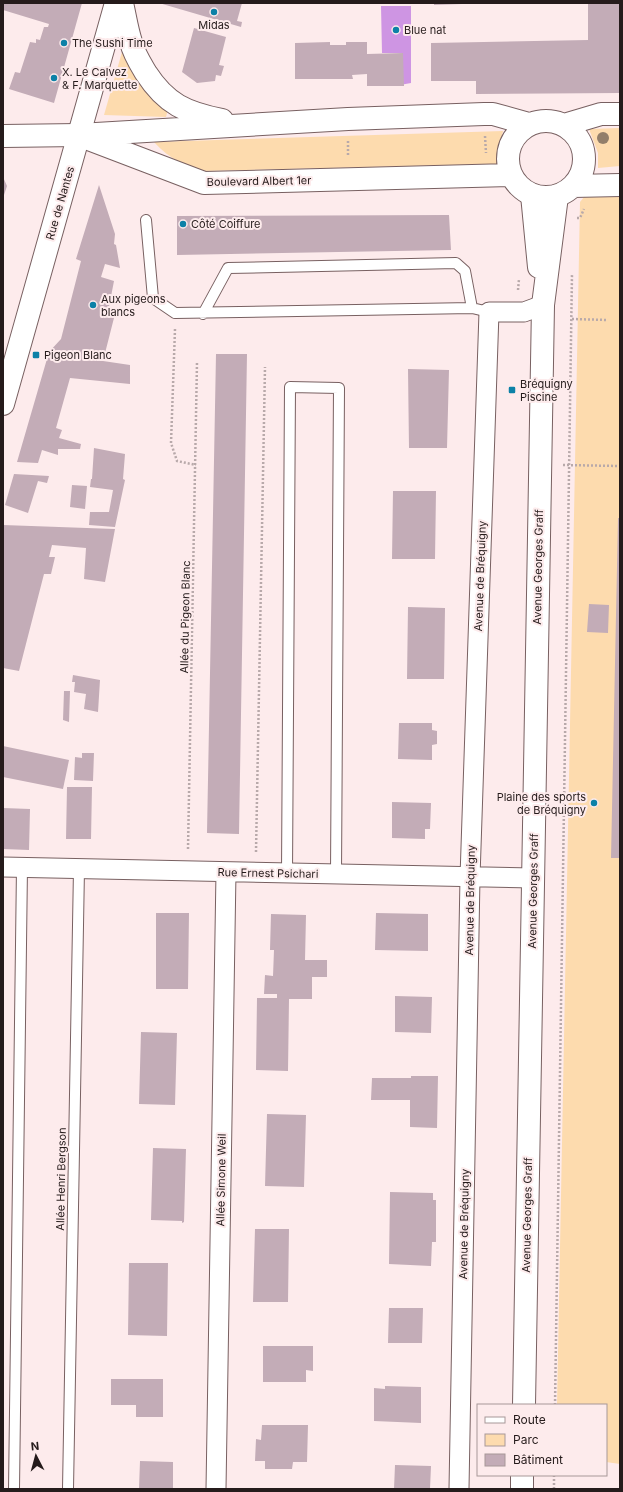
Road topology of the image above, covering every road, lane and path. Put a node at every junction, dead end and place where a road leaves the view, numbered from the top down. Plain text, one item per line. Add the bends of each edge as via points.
1 (116, 3) edge
2 (122, 3) edge
3 (620, 114) edge
4 (348, 119) junction
5 (529, 124) junction
6 (238, 125) junction
7 (564, 125) junction
8 (79, 135) junction
9 (3, 136) edge
10 (510, 175) junction
11 (348, 180) junction
12 (620, 185) edge
13 (565, 191) junction
14 (532, 195) junction
15 (146, 220) dead end
16 (572, 272) dead end
17 (543, 305) junction
18 (481, 310) junction
19 (175, 313) junction
20 (203, 314) junction
21 (572, 319) junction
22 (608, 320) dead end
23 (197, 362) dead end
24 (265, 367) dead end
25 (3, 404) edge
26 (196, 465) junction
27 (558, 465) dead end
28 (570, 465) junction
29 (620, 466) edge
30 (3, 867) edge
31 (22, 867) junction
32 (79, 869) junction
33 (187, 871) junction
34 (226, 872) junction
35 (256, 872) junction
36 (287, 873) junction
37 (336, 874) junction
38 (470, 877) junction
39 (533, 878) junction
40 (524, 1404) edge
41 (555, 1404) edge
42 (522, 1476) edge
43 (554, 1476) edge
44 (14, 1489) edge
45 (68, 1489) edge
46 (216, 1489) edge
47 (459, 1489) edge
48 (522, 1489) edge
49 (554, 1489) edge

1 - 8 main road, Rue de Nantes
2 - 6 main road via 136,58 166,98 183,109
3 - 7 main road via 601,114
4 - 5 main road via 488,114
4 - 6 main road
4 - 11 path
5 - 7 main road via 551,120
5 - 10 main road via 513,137 508,150
6 - 8 main road
7 - 13 main road via 572,130 582,146 584,164 581,176
8 - 9 main road
8 - 11 main road, Boulevard Albert 1er via 204,183
8 - 25 main road, Rue de Nantes
10 - 11 main road, Boulevard Albert 1er
10 - 14 main road via 520,188
12 - 13 main road
13 - 14 main road via 546,198
13 - 17 main road, Avenue Georges Graff
14 - 17 main road, Avenue Georges Graff
15 - 19 lane via 153,298
16 - 21 path
17 - 18 street via 524,312
17 - 39 main road, Avenue Georges Graff
18 - 20 lane
18 - 20 lane via 465,272 456,263 228,268
18 - 38 street, Avenue de Bréquigny
19 - 20 lane
19 - 26 path via 171,443 177,461
21 - 22 path
21 - 28 path
23 - 26 path, Allée du Pigeon Blanc
24 - 35 path
26 - 33 path, Allée du Pigeon Blanc
27 - 28 path
28 - 29 path
28 - 41 path
30 - 31 street, Rue Ernest Psichari
31 - 32 street, Rue Ernest Psichari
31 - 44 lane
32 - 33 street, Rue Ernest Psichari
32 - 45 lane, Allée Henri Bergson
33 - 34 street, Rue Ernest Psichari
34 - 35 street, Rue Ernest Psichari
34 - 46 street, Allée Simone Weil
35 - 36 street, Rue Ernest Psichari
36 - 37 street, Rue Ernest Psichari
36 - 37 lane via 290,387 339,388
37 - 38 street, Rue Ernest Psichari
38 - 39 street, Rue Ernest Psichari
38 - 47 street, Avenue de Bréquigny
39 - 40 main road, Avenue Georges Graff
42 - 48 main road
43 - 49 path

